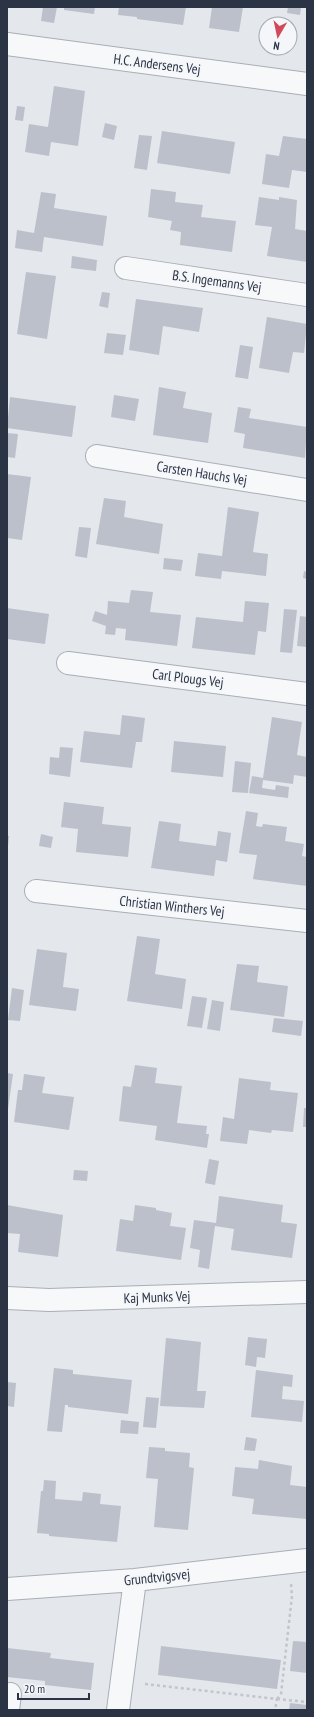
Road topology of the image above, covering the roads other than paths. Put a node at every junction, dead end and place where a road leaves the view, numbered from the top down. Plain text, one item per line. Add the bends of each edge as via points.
1 (7, 44) edge
2 (307, 84) edge
3 (126, 268) dead end
4 (307, 295) edge
5 (97, 456) dead end
6 (307, 490) edge
7 (68, 663) dead end
8 (307, 694) edge
9 (36, 891) dead end
10 (307, 921) edge
11 (307, 1292) edge
12 (7, 1298) edge
13 (298, 1561) edge
14 (135, 1580) junction
15 (7, 1589) edge
16 (118, 1710) edge

1 - 2 street, H.C. Andersens Vej
3 - 4 street, B.S. Ingemanns Vej
5 - 6 street, Carsten Hauchs Vej
7 - 8 street, Carl Plougs Vej
9 - 10 street, Christian Winthers Vej
11 - 12 street, Kaj Munks Vej via 49,1300
13 - 14 street, Grundtvigsvej
14 - 15 street, Grundtvigsvej
14 - 16 street

